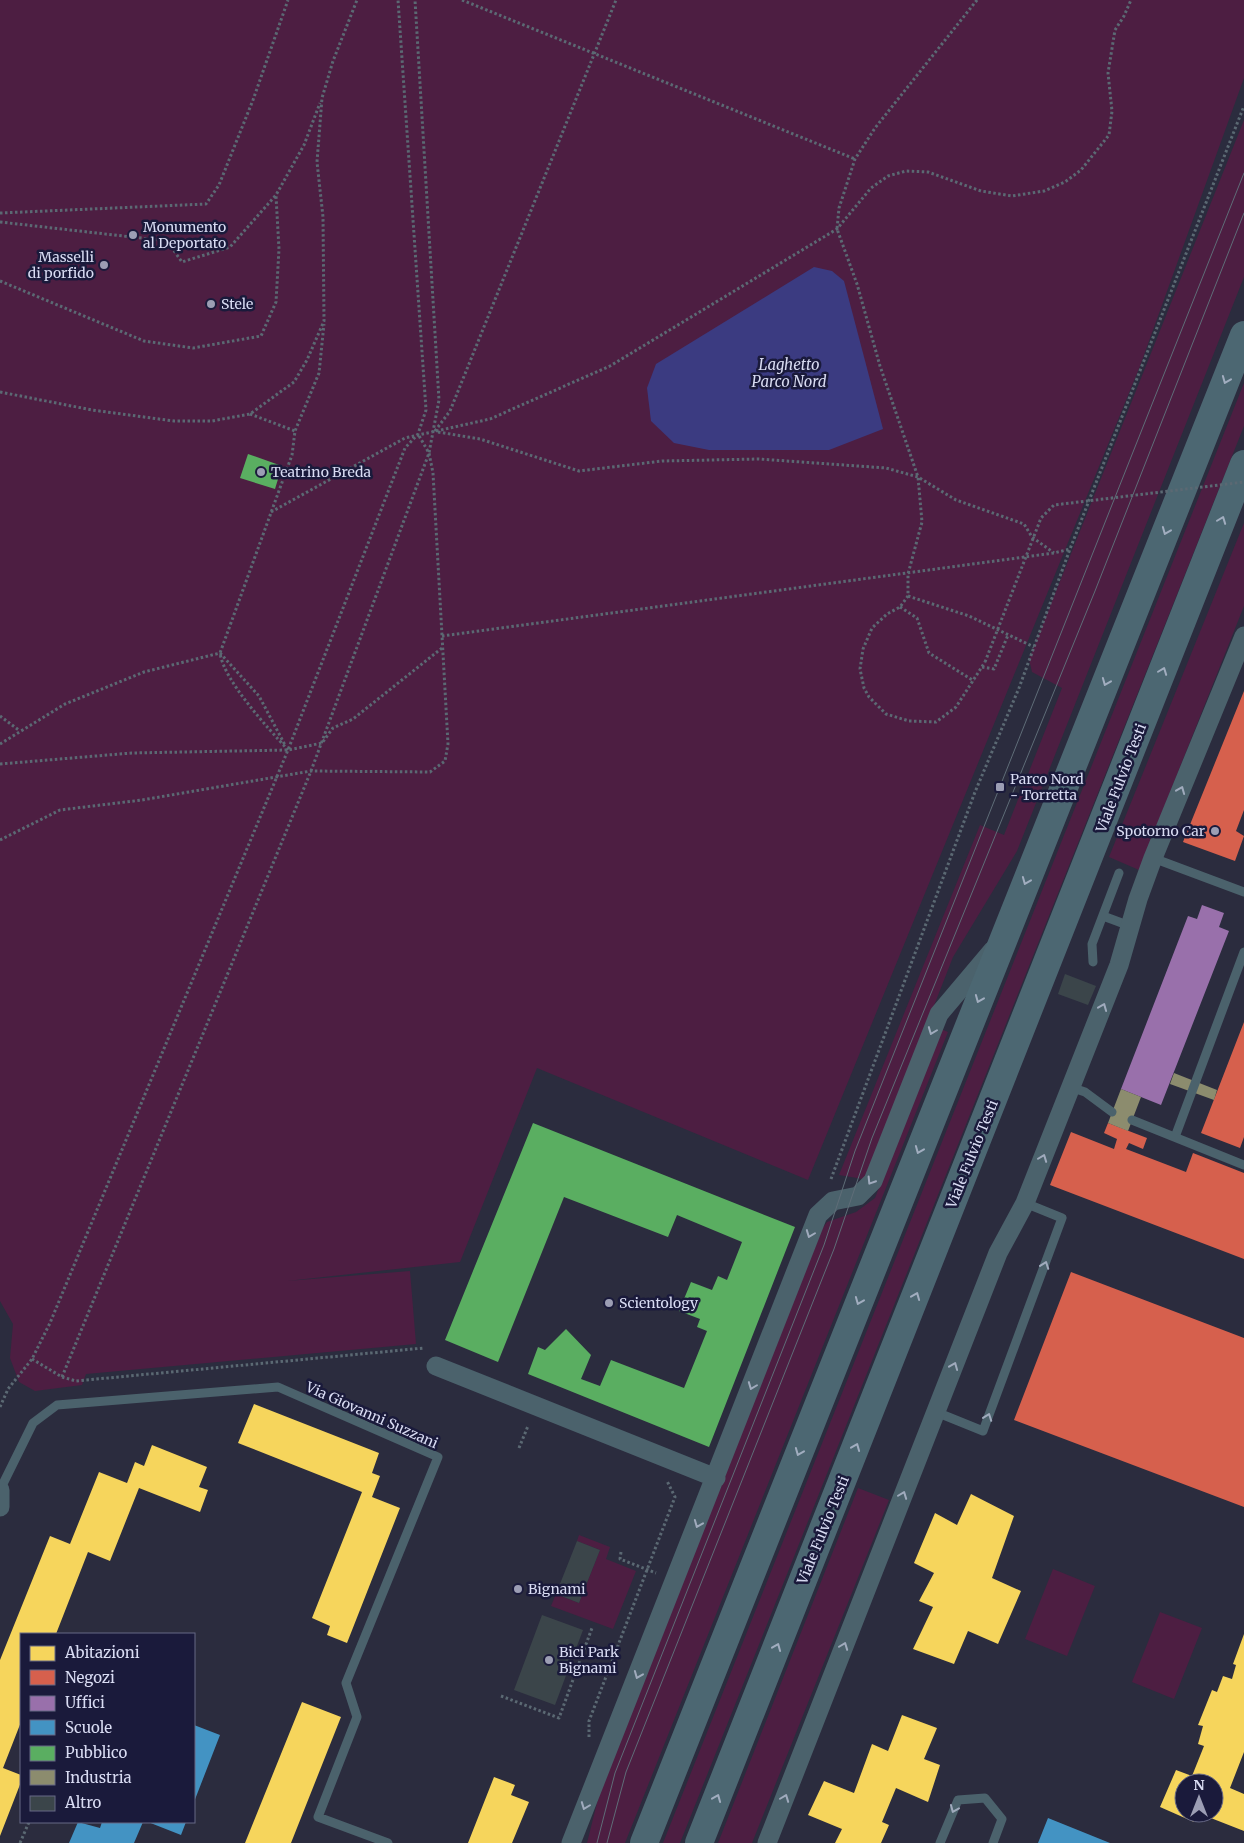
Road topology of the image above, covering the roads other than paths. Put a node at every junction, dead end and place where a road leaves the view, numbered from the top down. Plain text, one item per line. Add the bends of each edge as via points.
1 (1244, 334) edge
2 (1244, 464) edge
3 (1244, 636) edge
4 (1154, 858) junction
5 (1119, 873) dead end
6 (1244, 892) edge
7 (1103, 916) junction
8 (1130, 926) junction
9 (1004, 937) junction
10 (1244, 952) edge
11 (1093, 962) dead end
12 (1070, 1087) junction
13 (1112, 1112) dead end
14 (1132, 1120) dead end
15 (1175, 1137) junction
16 (1244, 1165) edge
17 (1025, 1203) junction
18 (436, 1366) road end
19 (936, 1412) junction
20 (716, 1478) junction
21 (0, 1490) edge
22 (0, 1507) edge
23 (388, 1843) edge
24 (572, 1843) edge
25 (644, 1843) edge
26 (699, 1843) edge
27 (767, 1843) edge
28 (940, 1843) edge
29 (992, 1843) edge

1 -> 9 main road
26 -> 2 main road, Viale Fulvio Testi
4 -> 3 street
4 - 6 lane
4 - 8 street
5 - 7 lane
7 - 8 lane
7 - 11 lane via 1092,944
12 -> 8 street via 1119,965
9 -> 20 street via 939,1014 873,1181 858,1196 833,1202 818,1215
9 -> 25 main road
10 - 15 lane
12 - 13 lane via 1085,1092
17 -> 12 street
14 - 15 lane
15 - 16 lane
19 -> 17 street via 998,1253
19 -> 17 lane via 983,1431 1062,1218
18 - 20 street
27 -> 19 street
20 -> 24 street
21 - 22 street
21 - 23 lane, Via Giovanni Suzzani via 33,1423 57,1405 278,1387 438,1457 346,1683 358,1717 318,1816
29 -> 28 lane via 1002,1819 985,1798 958,1800

